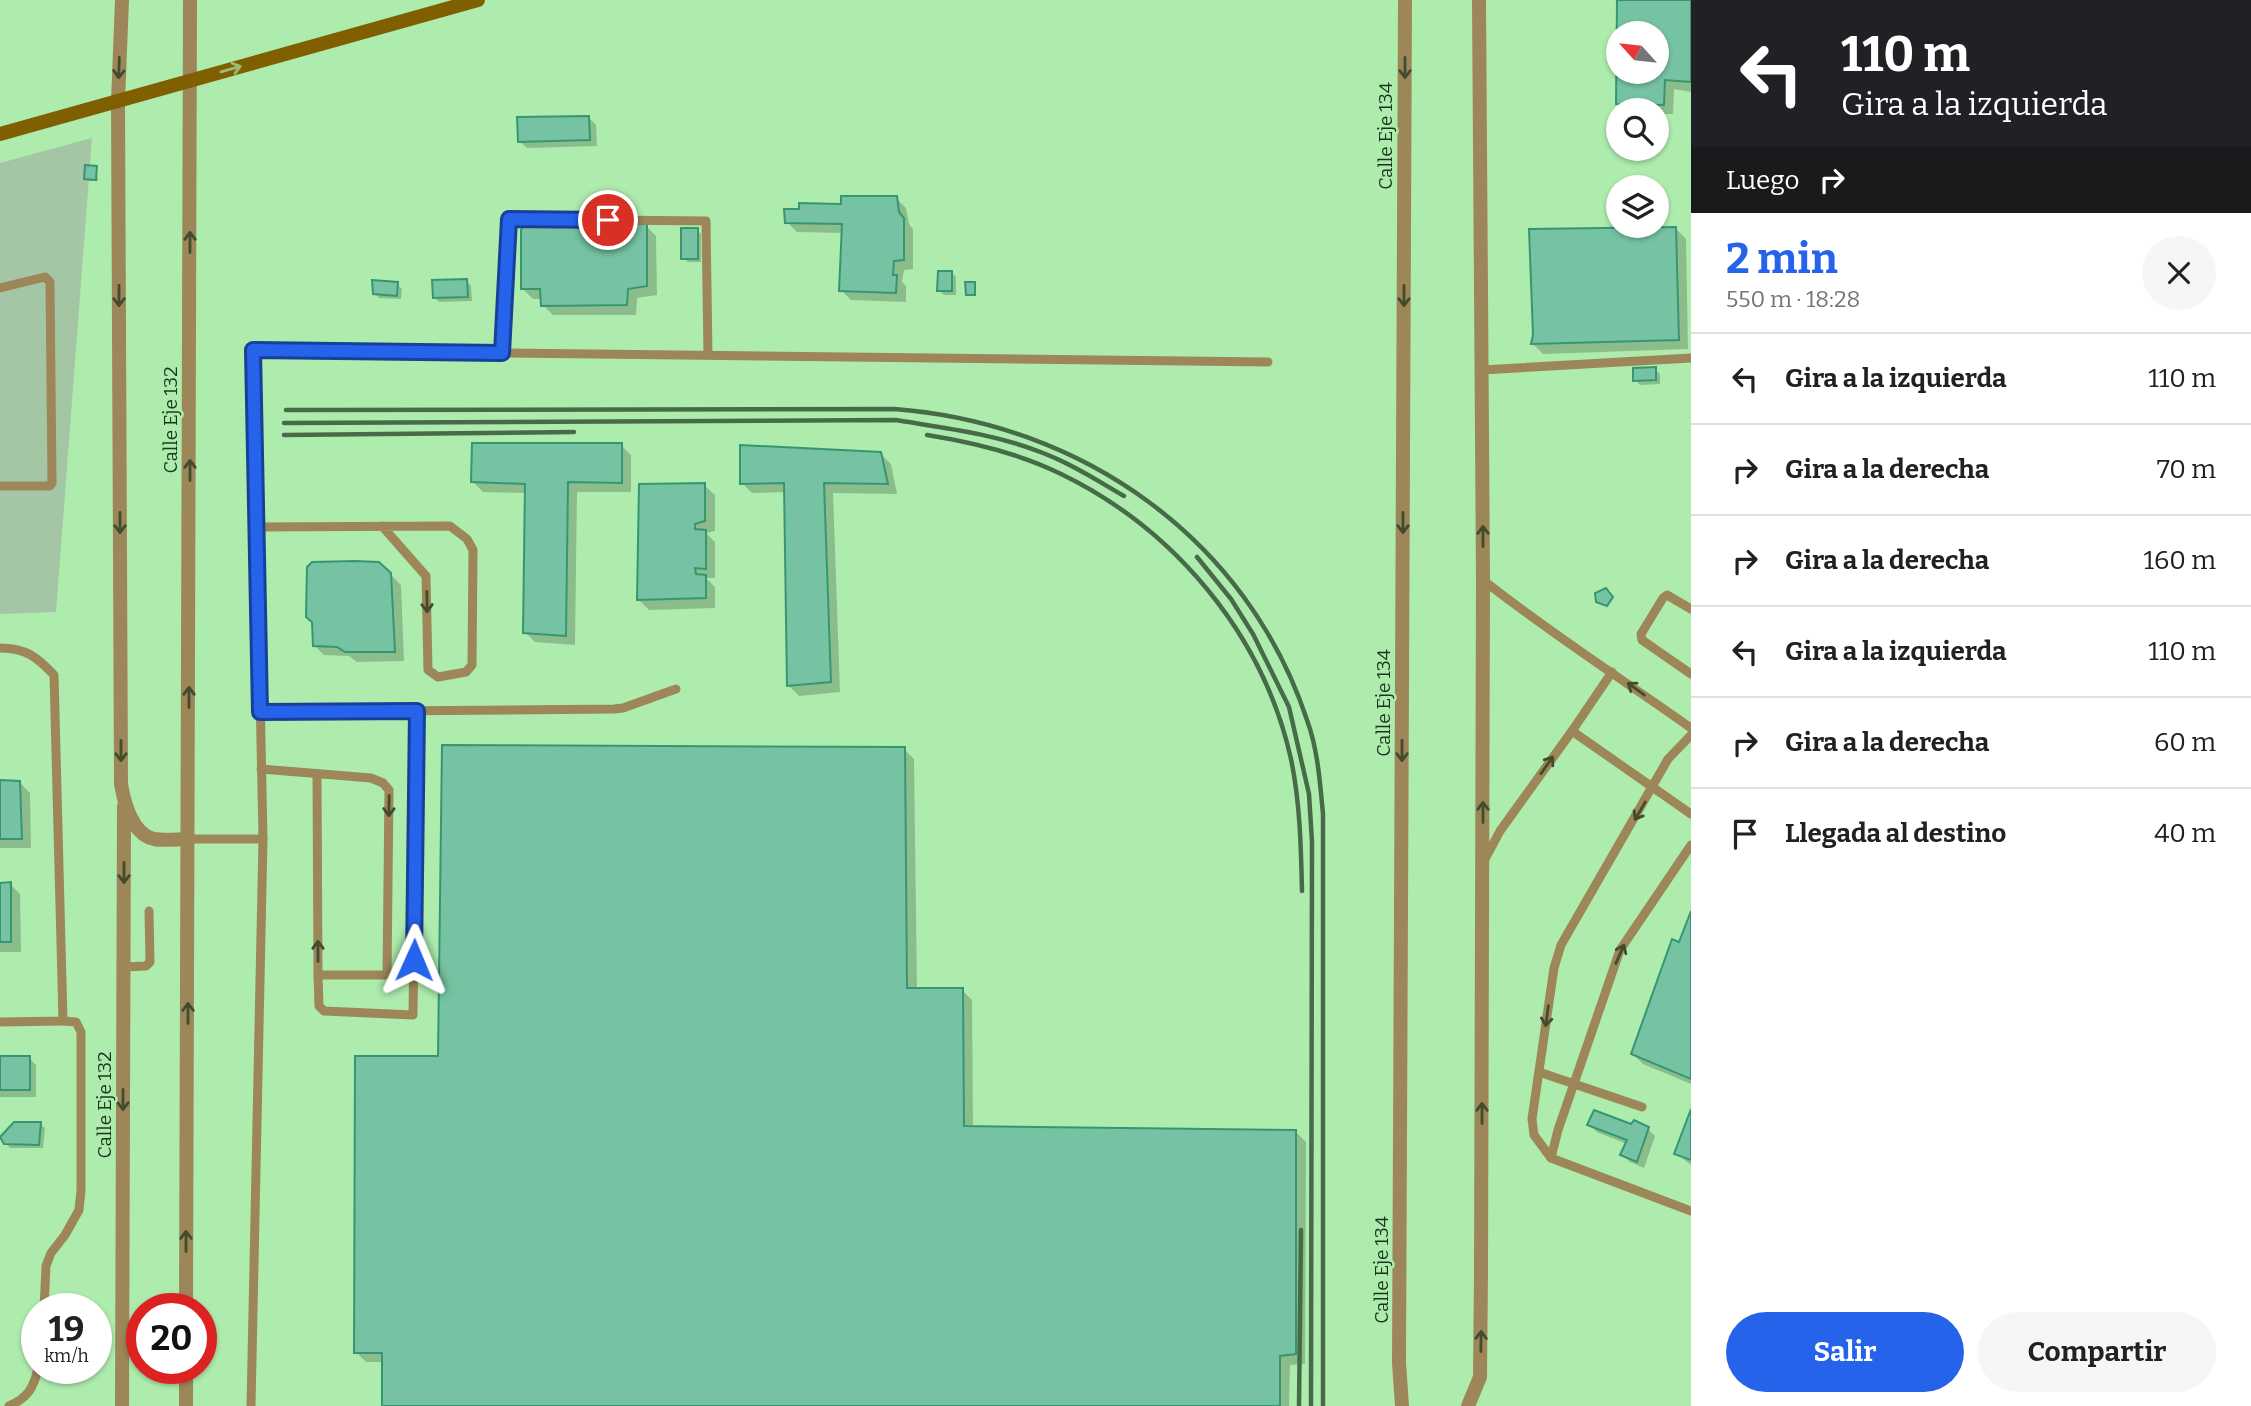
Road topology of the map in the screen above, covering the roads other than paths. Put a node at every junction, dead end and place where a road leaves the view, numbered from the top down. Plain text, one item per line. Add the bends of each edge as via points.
1 (121, 0) edge
2 (190, 0) edge
3 (478, 0) edge
4 (1405, 0) edge
5 (1479, 0) edge
6 (191, 80) junction
7 (118, 102) junction
8 (0, 134) edge
9 (0, 288) edge
10 (502, 353) junction
11 (708, 355) junction
12 (1691, 358) edge
13 (1268, 362) dead end
14 (1482, 370) junction
15 (0, 486) edge
16 (382, 526) junction
17 (257, 527) junction
18 (1483, 580) junction
19 (1691, 609) edge
20 (0, 648) edge
21 (1612, 672) junction
22 (1691, 674) edge
23 (677, 689) dead end
24 (417, 711) junction
25 (260, 712) junction
26 (1691, 728) edge
27 (1572, 731) junction
28 (1691, 734) edge
29 (261, 769) junction
30 (317, 774) junction
31 (1653, 787) junction
32 (124, 804) junction
33 (1691, 814) edge
34 (189, 839) junction
35 (262, 839) junction
36 (1691, 845) edge
37 (1483, 863) junction
38 (149, 911) dead end
39 (124, 967) junction
40 (318, 975) junction
41 (63, 1021) junction
42 (0, 1022) edge
43 (1539, 1072) junction
44 (1574, 1085) junction
45 (1642, 1107) dead end
46 (1551, 1158) junction
47 (1691, 1211) edge
48 (45, 1293) edge
49 (186, 1293) edge
50 (1480, 1377) junction
51 (34, 1384) edge
52 (186, 1384) edge
53 (9, 1406) edge
54 (122, 1406) edge
55 (186, 1406) edge
56 (251, 1406) edge
57 (1402, 1406) edge
58 (1468, 1406) edge
59 (1480, 1406) edge

1 -> 7 street, Calle Eje 132
2 - 6 street, Calle Eje 132
6 -> 3 street
4 -> 57 street, Calle Eje 134
5 - 14 street
6 - 7 street
34 -> 6 street, Calle Eje 132
7 - 8 street
7 -> 32 street, Calle Eje 132
9 - 15 lane via 45,277 50,282 52,483
10 - 11 lane
10 - 11 lane via 509,219 667,220 706,221
10 - 17 lane via 253,350
11 - 13 lane
12 - 14 lane
18 -> 14 street
16 -> 16 lane via 426,576 428,670 438,677 466,673 472,665 473,550 467,539 450,526
16 - 17 lane
17 - 25 lane
18 - 21 lane
37 -> 18 street
19 - 22 lane via 1663,598 1641,637
20 - 41 lane via 15,648 38,658 54,675
26 -> 21 lane
21 - 27 lane
23 - 24 lane via 614,709
24 - 25 lane
24 - 40 lane via 413,1015 324,1011 319,1006
25 - 29 lane
27 - 31 lane
37 -> 27 lane via 1500,831
28 - 31 lane via 1668,759
29 - 30 lane
29 - 35 lane
40 -> 30 lane
30 -> 40 lane via 371,778 389,790 387,975
31 - 33 lane
31 -> 43 lane via 1561,945
32 - 34 street via 136,825 152,839
32 -> 39 street, Calle Eje 132
34 - 35 lane
49 -> 34 street, Calle Eje 132
35 - 56 lane
44 -> 36 lane via 1620,950
50 -> 37 street
38 - 39 lane via 150,962
39 -> 54 street, Calle Eje 132
41 - 42 lane
41 - 48 lane via 76,1023 81,1032 82,1190 79,1210 46,1266
43 - 44 lane
43 - 46 lane via 1534,1135
44 - 45 lane
44 - 46 lane
46 - 47 lane
50 - 58 street
50 - 59 street
51 - 53 lane
52 - 55 street

